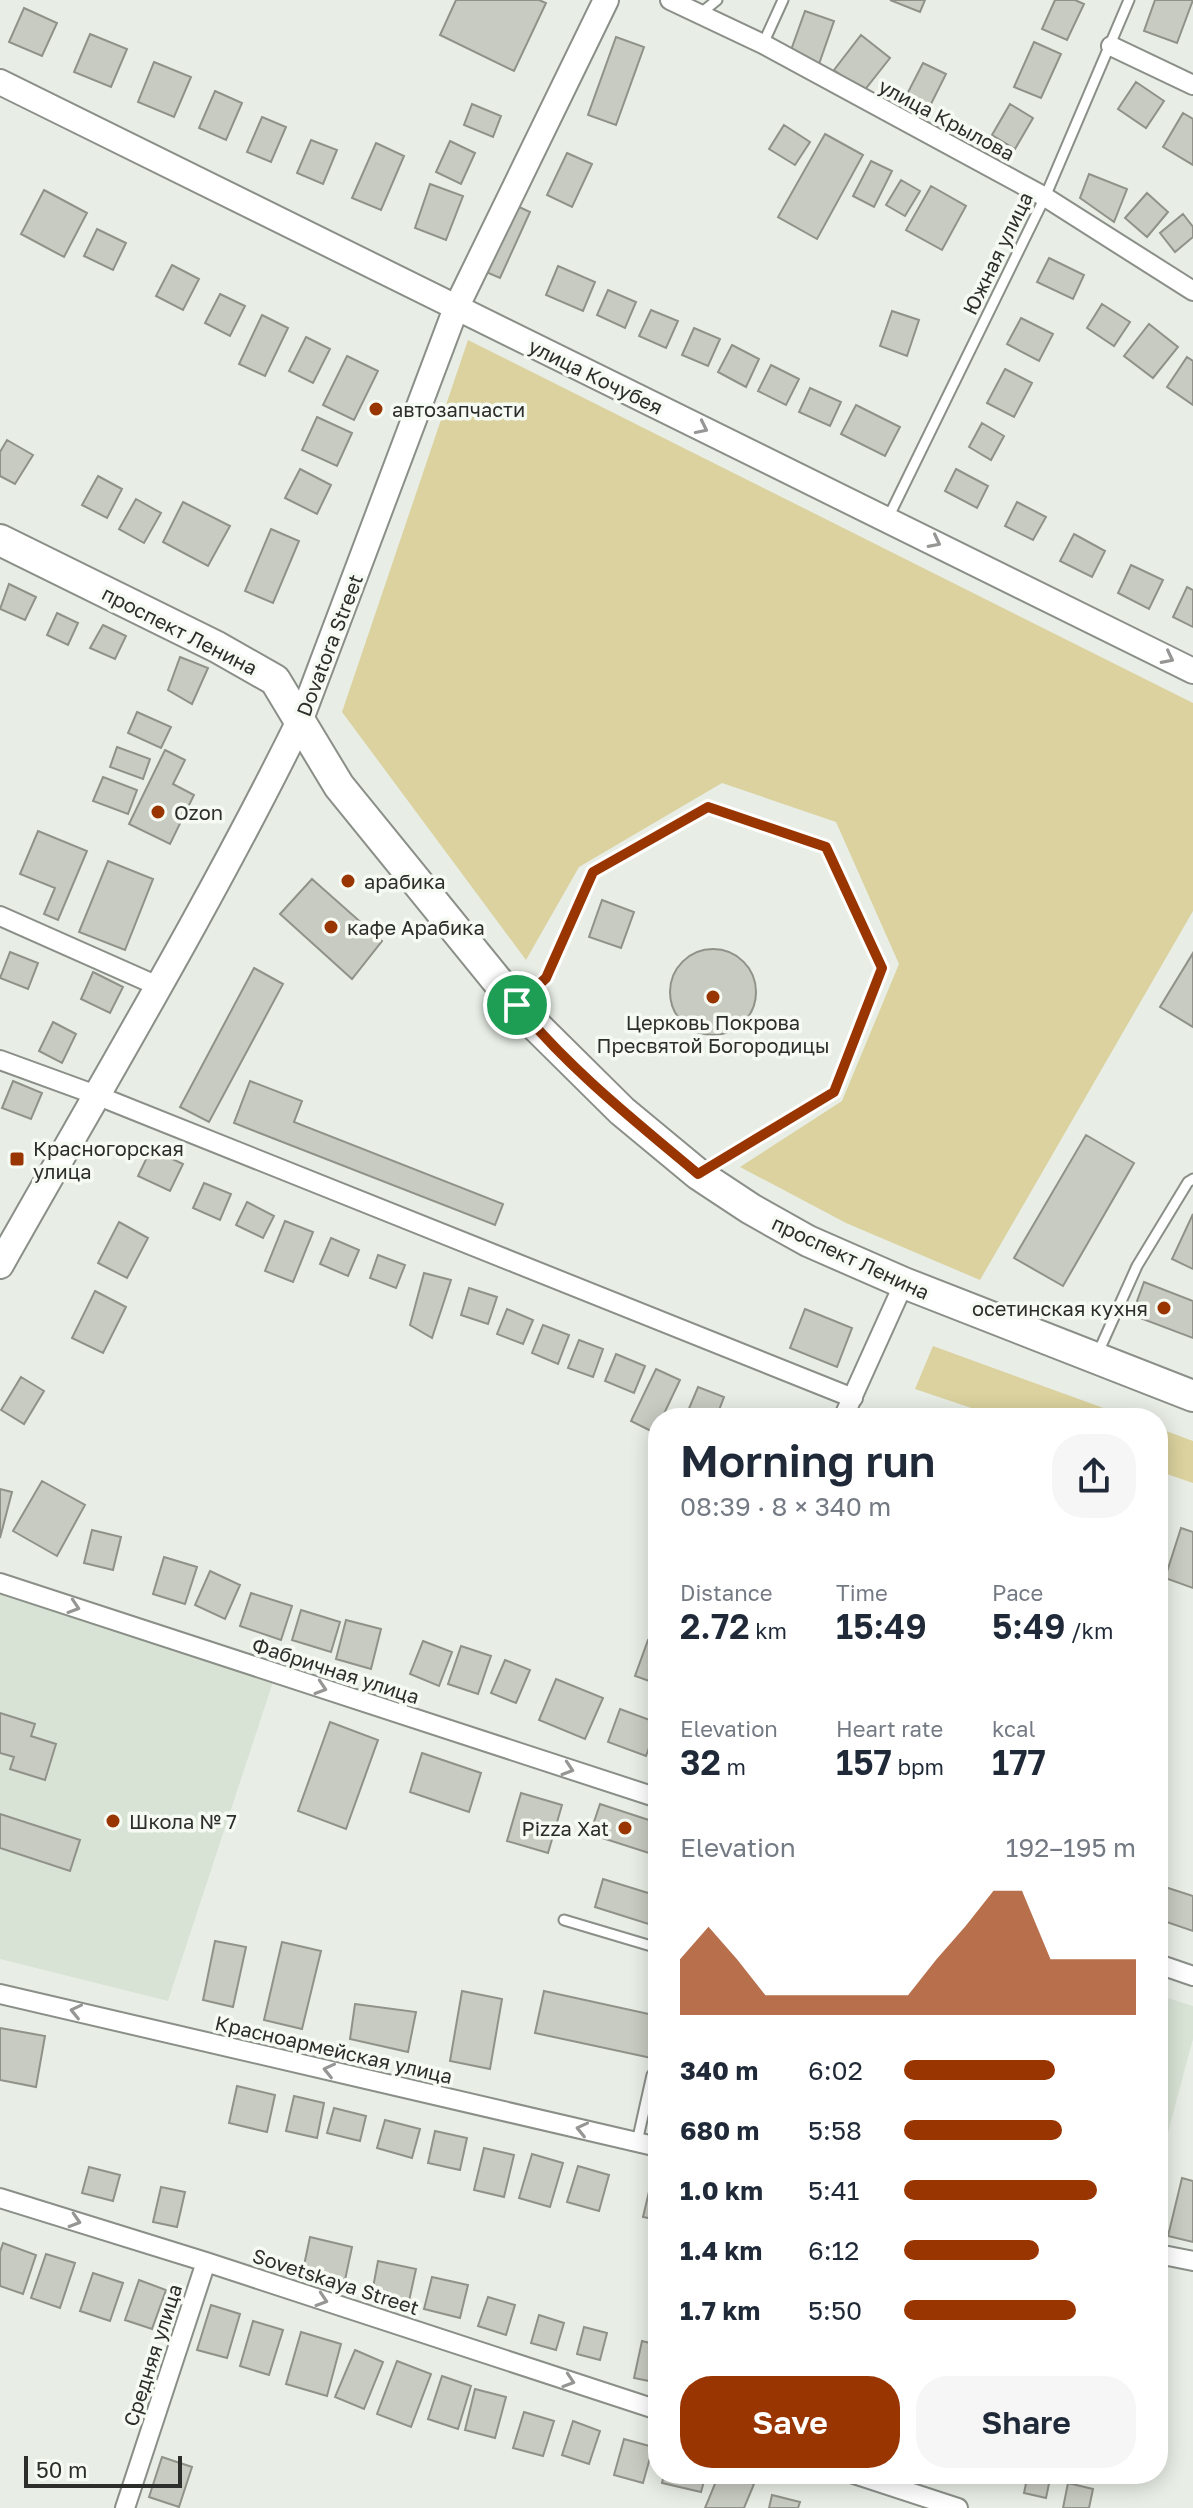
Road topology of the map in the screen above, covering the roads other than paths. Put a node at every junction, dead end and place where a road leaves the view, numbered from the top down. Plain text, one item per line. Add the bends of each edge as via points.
1 (670, 0) edge
2 (717, 0) edge
3 (783, 0) edge
4 (1129, 0) edge
5 (598, 3) edge
6 (701, 13) junction
7 (763, 44) junction
8 (1111, 46) junction
9 (0, 82) edge
10 (1193, 85) edge
11 (1045, 197) junction
12 (1193, 291) edge
13 (456, 308) junction
14 (888, 518) junction
15 (0, 540) edge
16 (1193, 671) edge
17 (301, 719) junction
18 (0, 916) edge
19 (160, 987) junction
20 (517, 1005) junction
21 (0, 1060) edge
22 (96, 1095) junction
23 (698, 1174) junction
24 (1193, 1179) edge
25 (0, 1265) edge
26 (904, 1283) junction
27 (1095, 1358) junction
28 (1193, 1396) edge
29 (853, 1398) junction
30 (848, 1408) edge
31 (0, 1583) edge
32 (648, 1795) edge
33 (564, 1920) dead end
34 (648, 1945) edge
35 (1168, 1967) edge
36 (1193, 1976) edge
37 (0, 1994) edge
38 (648, 2093) edge
39 (637, 2142) junction
40 (648, 2145) edge
41 (0, 2198) edge
42 (1168, 2256) edge
43 (1193, 2261) edge
44 (206, 2262) junction
45 (648, 2407) edge
46 (885, 2484) edge
47 (125, 2508) edge
48 (958, 2508) edge

1 - 6 street, улица Крылова
2 - 6 lane
3 - 7 lane
4 - 8 lane, Южная улица
5 - 13 street, Dovatora Street
6 - 7 street, улица Крылова
7 - 11 street, улица Крылова
8 - 10 street
8 - 11 lane, Южная улица
9 - 13 street, улица Кочубея
11 - 12 street, улица Крылова
11 - 14 lane, Южная улица
13 -> 14 street, улица Кочубея
13 - 17 street, Dovatora Street
14 -> 16 street, улица Кочубея
15 - 17 main road, проспект Ленина via 275,680
17 - 19 main road, Dovatora Street
17 - 20 main road, проспект Ленина via 339,786
18 - 19 street
19 - 22 main road, Dovatora Street
20 - 23 main road, проспект Ленина via 622,1111
20 - 23 lane via 546,978 593,872 708,807 826,847 882,968 834,1092
21 - 22 street
22 - 25 main road, Dovatora Street
22 - 29 street
23 - 26 main road, проспект Ленина via 808,1241
24 - 27 lane via 1137,1266
26 - 27 main road, проспект Ленина
26 - 29 street
27 - 28 main road, проспект Ленина
29 - 30 street
31 -> 32 street, Фабричная улица
33 - 34 lane
35 - 36 street
39 -> 37 street, Красноармейская улица
38 - 39 lane
39 - 40 street, Красноармейская улица
41 -> 44 street, Sovetskaya Street
42 - 43 street
44 -> 45 street, Sovetskaya Street
44 - 47 street, Средняя улица
46 - 48 street

